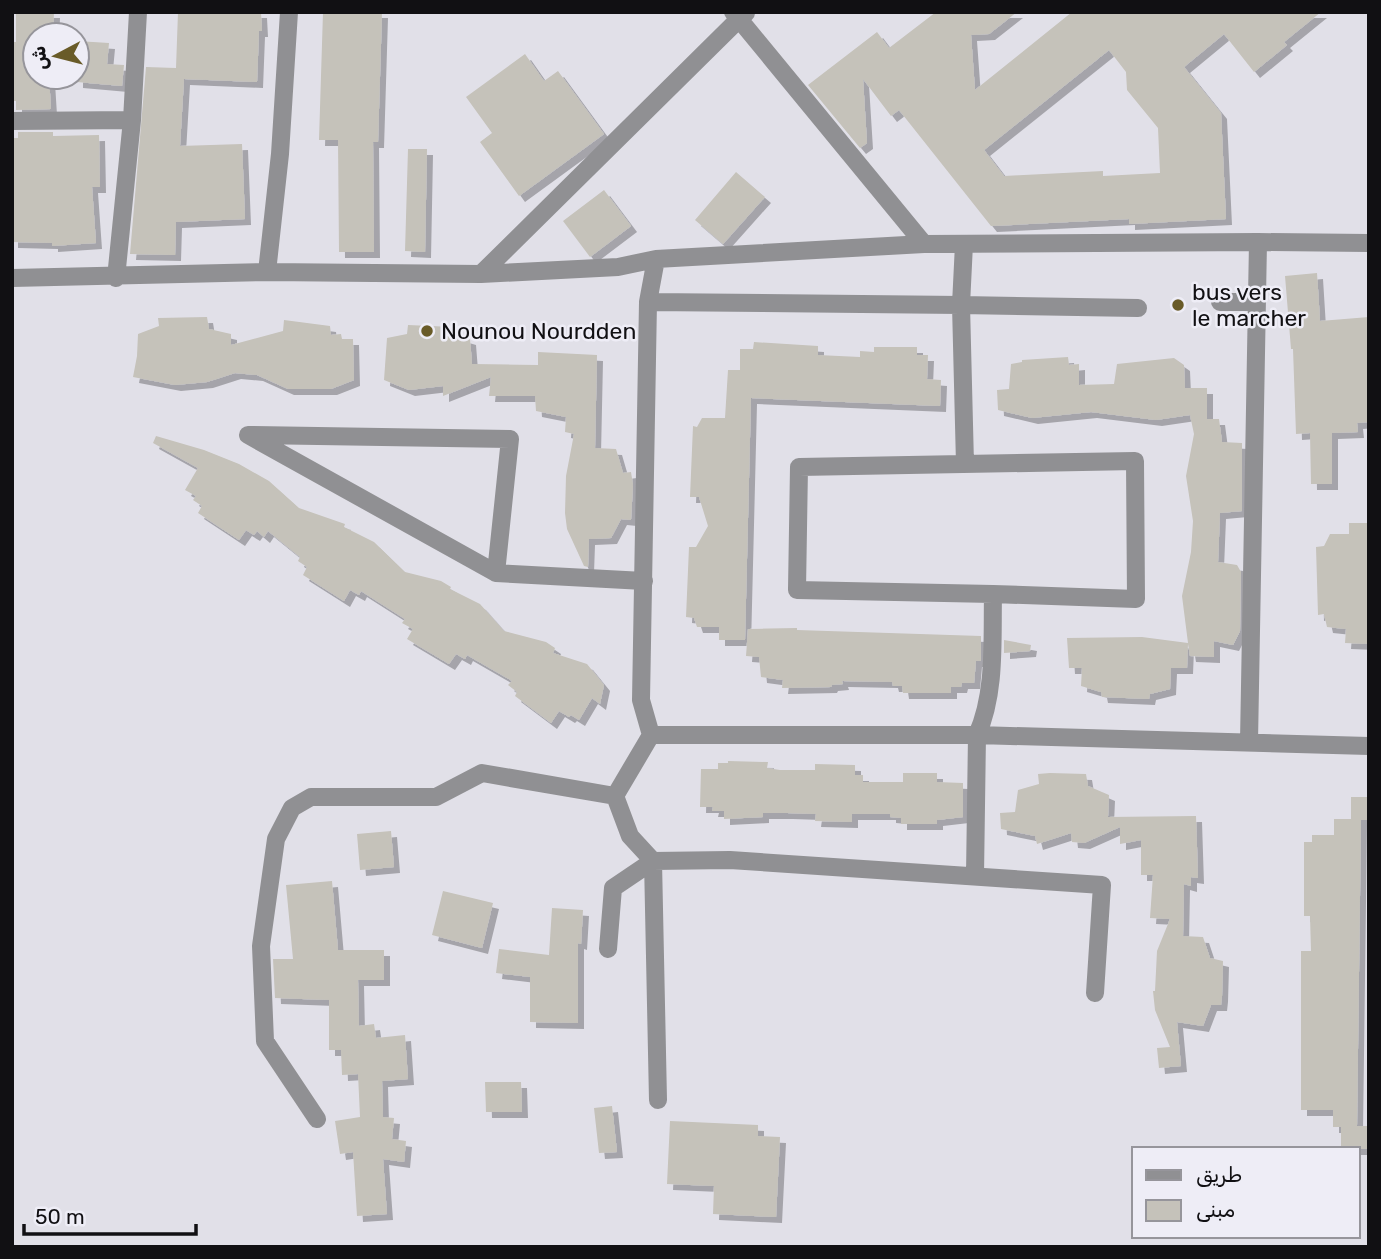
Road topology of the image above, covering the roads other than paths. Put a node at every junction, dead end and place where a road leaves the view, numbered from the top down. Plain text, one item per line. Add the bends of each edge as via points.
1 (138, 12) edge
2 (289, 12) edge
3 (740, 14) edge
4 (132, 120) junction
5 (12, 121) edge
6 (1258, 242) junction
7 (1369, 243) edge
8 (924, 244) junction
9 (964, 244) junction
10 (656, 259) junction
11 (267, 272) junction
12 (481, 274) junction
13 (12, 278) edge
14 (116, 278) junction
15 (648, 302) junction
16 (1220, 302) dead end
17 (1256, 302) junction
18 (961, 305) junction
19 (1138, 308) dead end
20 (965, 464) junction
21 (496, 573) junction
22 (644, 581) junction
23 (993, 594) junction
24 (651, 735) junction
25 (977, 735) junction
26 (1248, 742) junction
27 (1369, 746) edge
28 (615, 796) junction
29 (653, 861) junction
30 (975, 876) junction
31 (608, 949) dead end
32 (1095, 993) dead end
33 (657, 1100) dead end
34 (317, 1119) dead end

1 - 4 street
2 - 11 street
3 - 8 street
3 - 12 street
4 - 5 street
4 - 14 street
6 - 7 street
6 - 9 street
6 - 17 street
8 - 9 street
8 - 10 street
9 - 18 street
10 - 12 street via 618,267
10 - 15 street
11 - 12 street
11 - 14 street
13 - 14 street
15 - 18 street
15 - 22 street
16 - 17 street
17 - 26 street
18 - 19 street
18 - 20 street
20 - 23 street via 1135,461 1136,600
20 - 23 street via 799,467 797,590
21 - 21 street via 331,481 248,435 510,439
21 - 22 street
22 - 24 street via 640,701
23 - 25 street via 987,705
24 - 25 street
24 - 28 street
25 - 26 street
25 - 30 street
26 - 27 street
28 - 29 street via 630,836
28 - 34 street via 482,773 436,797 311,797 292,808 276,839 261,946 265,1041
29 - 30 street via 730,860
29 - 31 street via 613,888
29 - 33 street
30 - 32 street via 1102,884

